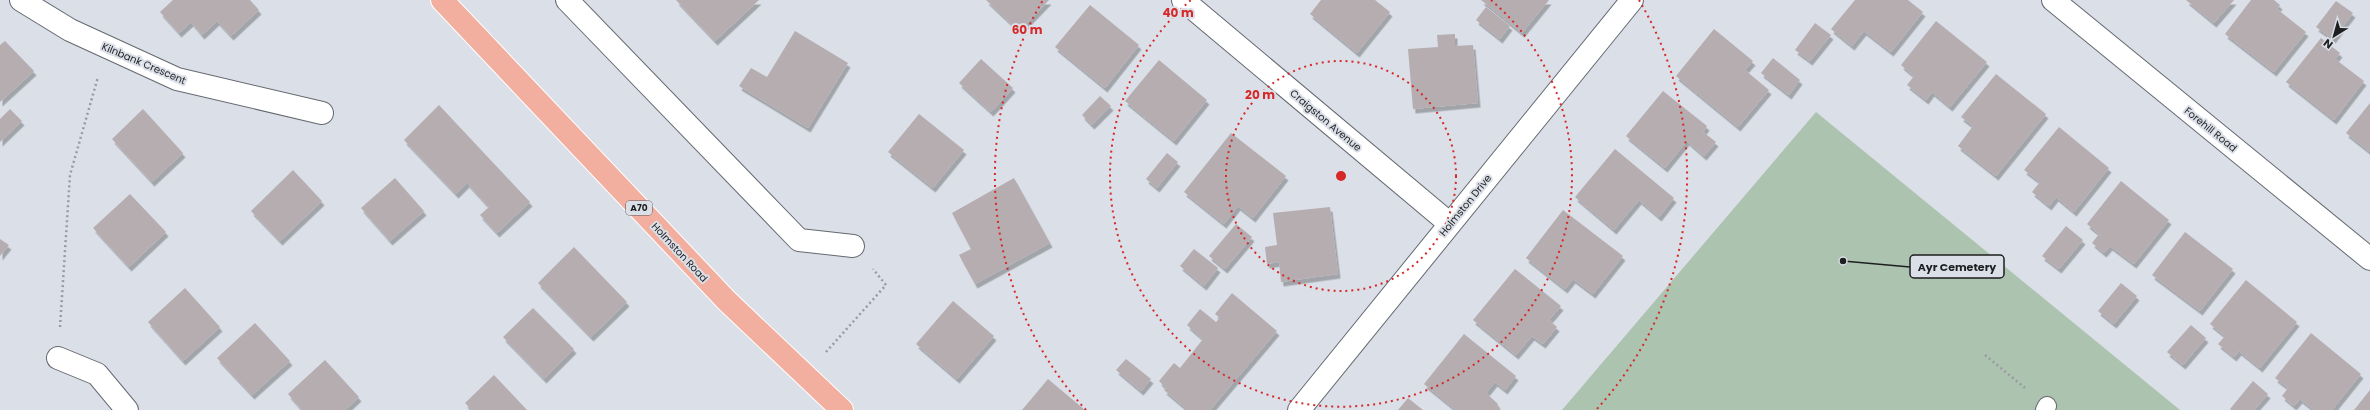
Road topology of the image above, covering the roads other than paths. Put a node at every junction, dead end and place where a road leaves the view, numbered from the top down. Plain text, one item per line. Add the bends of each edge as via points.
1 (21, 0) edge
2 (442, 0) edge
3 (567, 0) edge
4 (1183, 0) edge
5 (1632, 0) edge
6 (2053, 0) edge
7 (322, 113) dead end
8 (1450, 224) junction
9 (853, 246) road end
10 (2370, 259) edge
11 (58, 358) road end
12 (127, 410) edge
13 (842, 410) edge
14 (1299, 410) edge

1 - 7 street, Kilnbank Crescent via 70,30 177,79
2 - 13 main road, Holmston Road / A70 via 727,301
3 - 9 street via 799,240
4 - 8 street, Craigston Avenue
5 - 8 street, Holmston Drive
6 - 10 street, Forehill Road
8 - 14 street, Holmston Drive
11 - 12 street via 97,374

